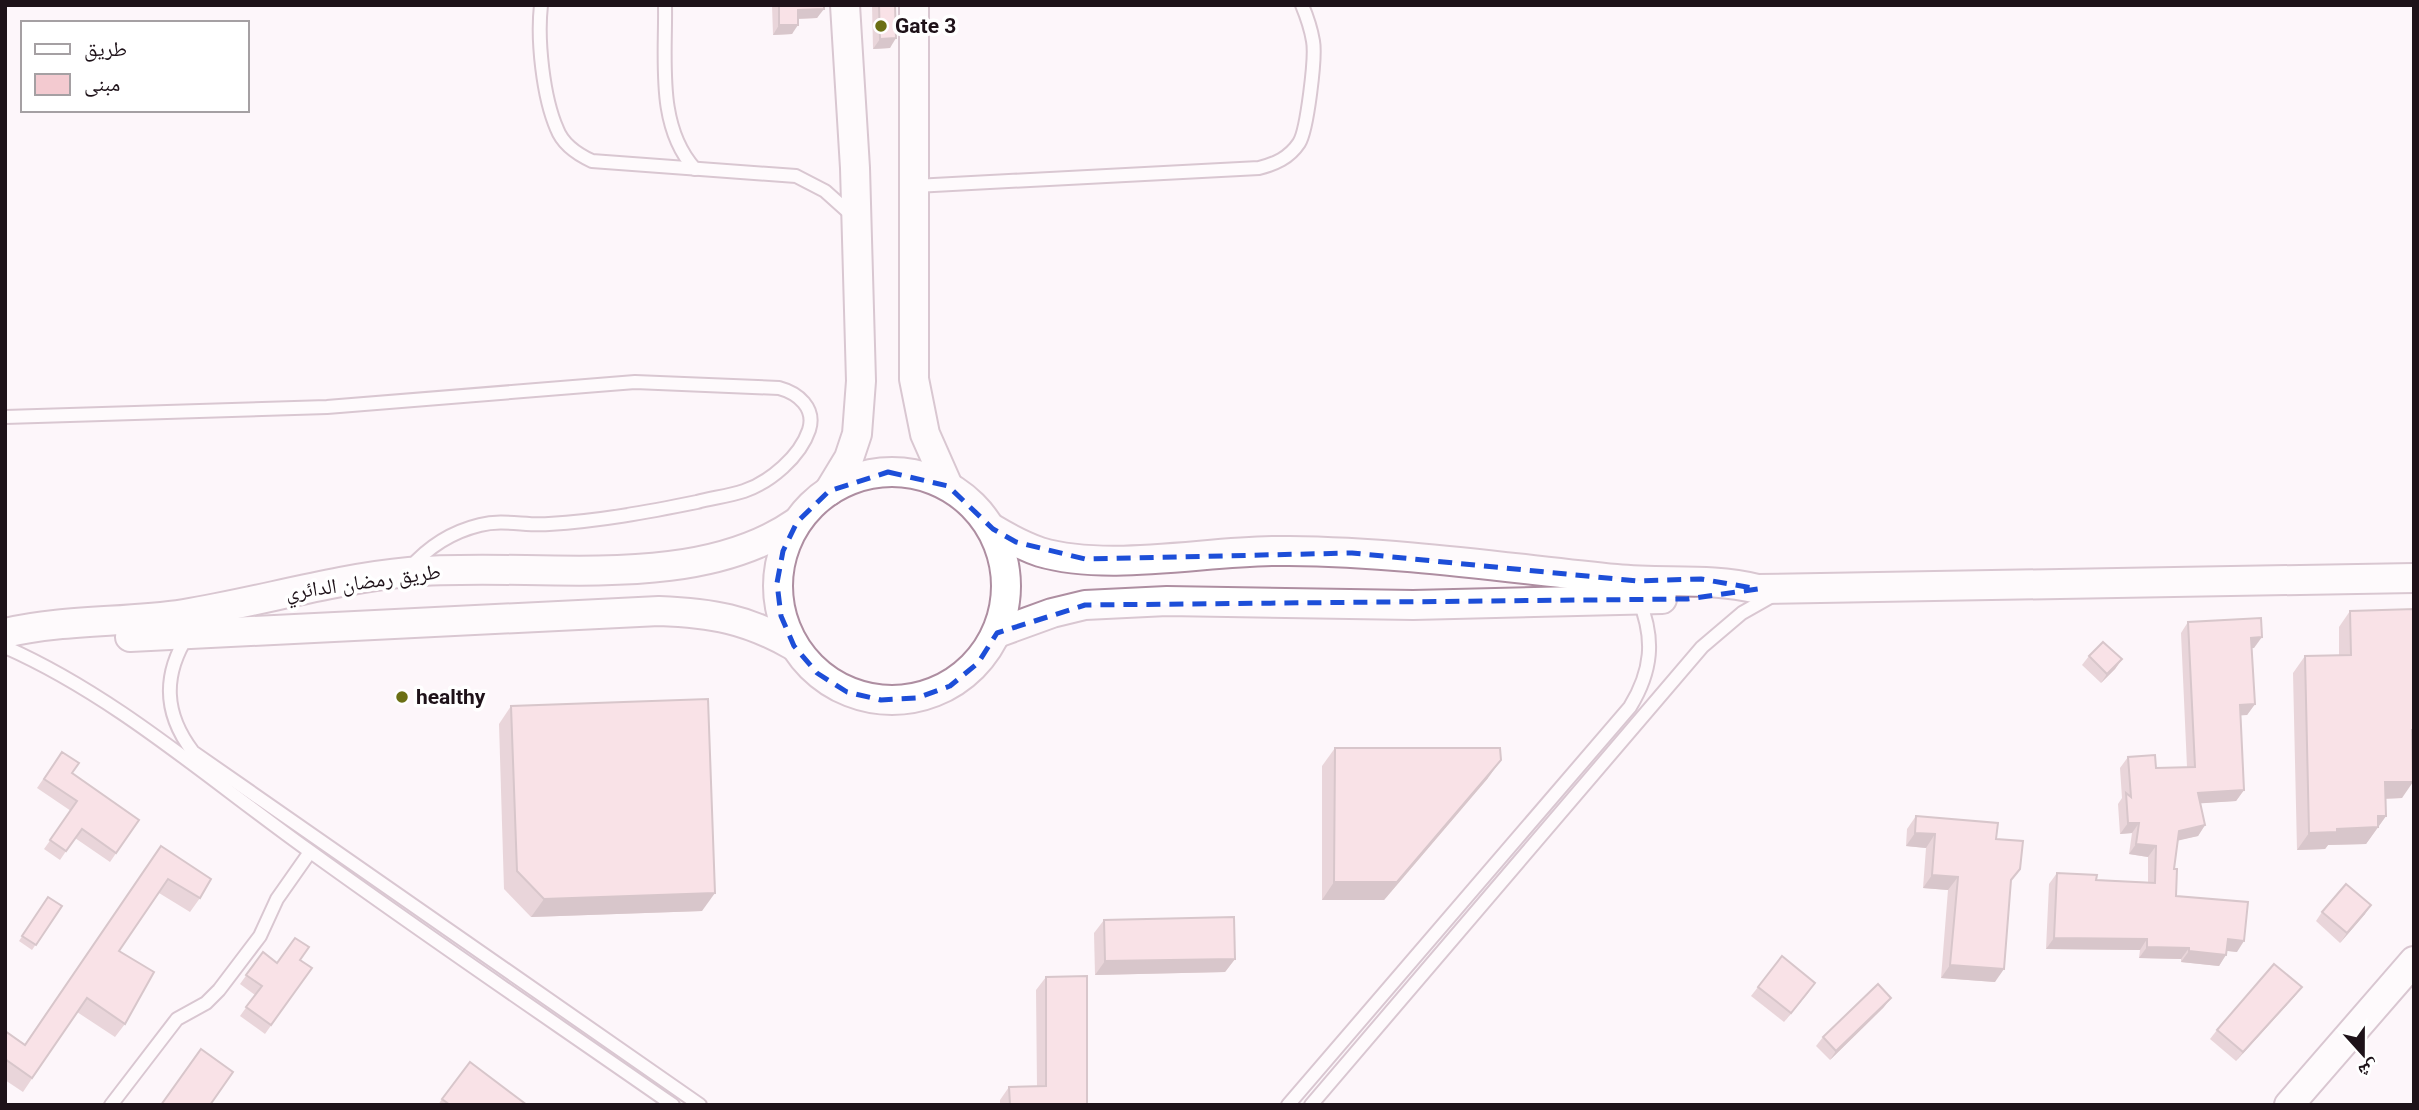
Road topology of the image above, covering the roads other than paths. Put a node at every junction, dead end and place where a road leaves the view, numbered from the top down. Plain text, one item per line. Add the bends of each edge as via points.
1 (541, 5) edge
2 (665, 5) edge
3 (828, 5) edge
4 (845, 5) edge
5 (864, 5) edge
6 (897, 5) edge
7 (914, 5) edge
8 (932, 5) edge
9 (1302, 5) edge
10 (855, 168) junction
11 (695, 169) junction
12 (915, 178) junction
13 (857, 221) junction
14 (5, 417) edge
15 (948, 486) junction
16 (829, 491) junction
17 (797, 522) junction
18 (993, 529) junction
19 (406, 572) junction
20 (2414, 578) edge
21 (1758, 589) junction
22 (1788, 589) junction
23 (1639, 600) junction
24 (997, 633) junction
25 (189, 634) junction
26 (5, 635) edge
27 (794, 646) junction
28 (5, 647) edge
29 (310, 852) junction
30 (2414, 961) edge
31 (2414, 984) edge
32 (111, 1105) edge
33 (673, 1105) edge
34 (700, 1105) edge
35 (1288, 1105) edge
36 (1311, 1105) edge
37 (2289, 1105) edge
38 (2309, 1105) edge

1 - 11 lane via 544,73 557,131 575,153 592,162
2 - 11 lane via 668,122 682,155
3 - 10 street via 836,120
4 - 10 street
5 - 10 street via 868,111
6 - 12 street via 897,109
7 - 12 street
8 - 12 street via 929,117
9 - 12 lane via 1314,44 1304,122 1301,140 1276,163 1245,168
10 - 13 street
11 - 13 lane via 796,176 825,191
12 - 15 street via 914,379 925,434
13 - 16 street via 860,410 849,458
14 - 19 lane via 327,407 661,381 779,388 793,392 810,415 808,430 793,456 771,477 744,491 606,519 546,525 482,524 437,543
15 - 16 street via 919,474 888,472 858,477
15 - 18 street via 973,504
16 - 17 street
17 - 19 street, طريق رمضان الدائري via 743,552 702,563 655,568
17 - 27 street via 783,551 777,583 781,616
18 - 21 street via 1042,552 1086,559 1352,553 1637,581 1701,579
18 - 24 street via 1005,563 1007,599
19 - 26 street, طريق رمضان الدائري via 184,614 44,624
20 - 22 street
21 - 22 street
21 - 23 street via 1711,598
22 - 36 lane via 1742,613 1702,647
23 - 24 street via 1085,605
23 - 35 lane via 1651,643 1642,688 1630,707
24 - 27 street via 978,663 950,685 917,698 881,700 847,692 817,673
25 - 26 street, طريق رمضان الدائري via 48,641
25 - 27 street, طريق رمضان الدائري via 659,611 706,613 742,621
25 - 34 lane via 170,673 168,694 176,726 193,752
28 - 29 lane via 85,688
29 - 32 lane via 276,899 260,936 219,990 206,1003 177,1018
29 - 33 lane
30 - 37 street
31 - 38 street

